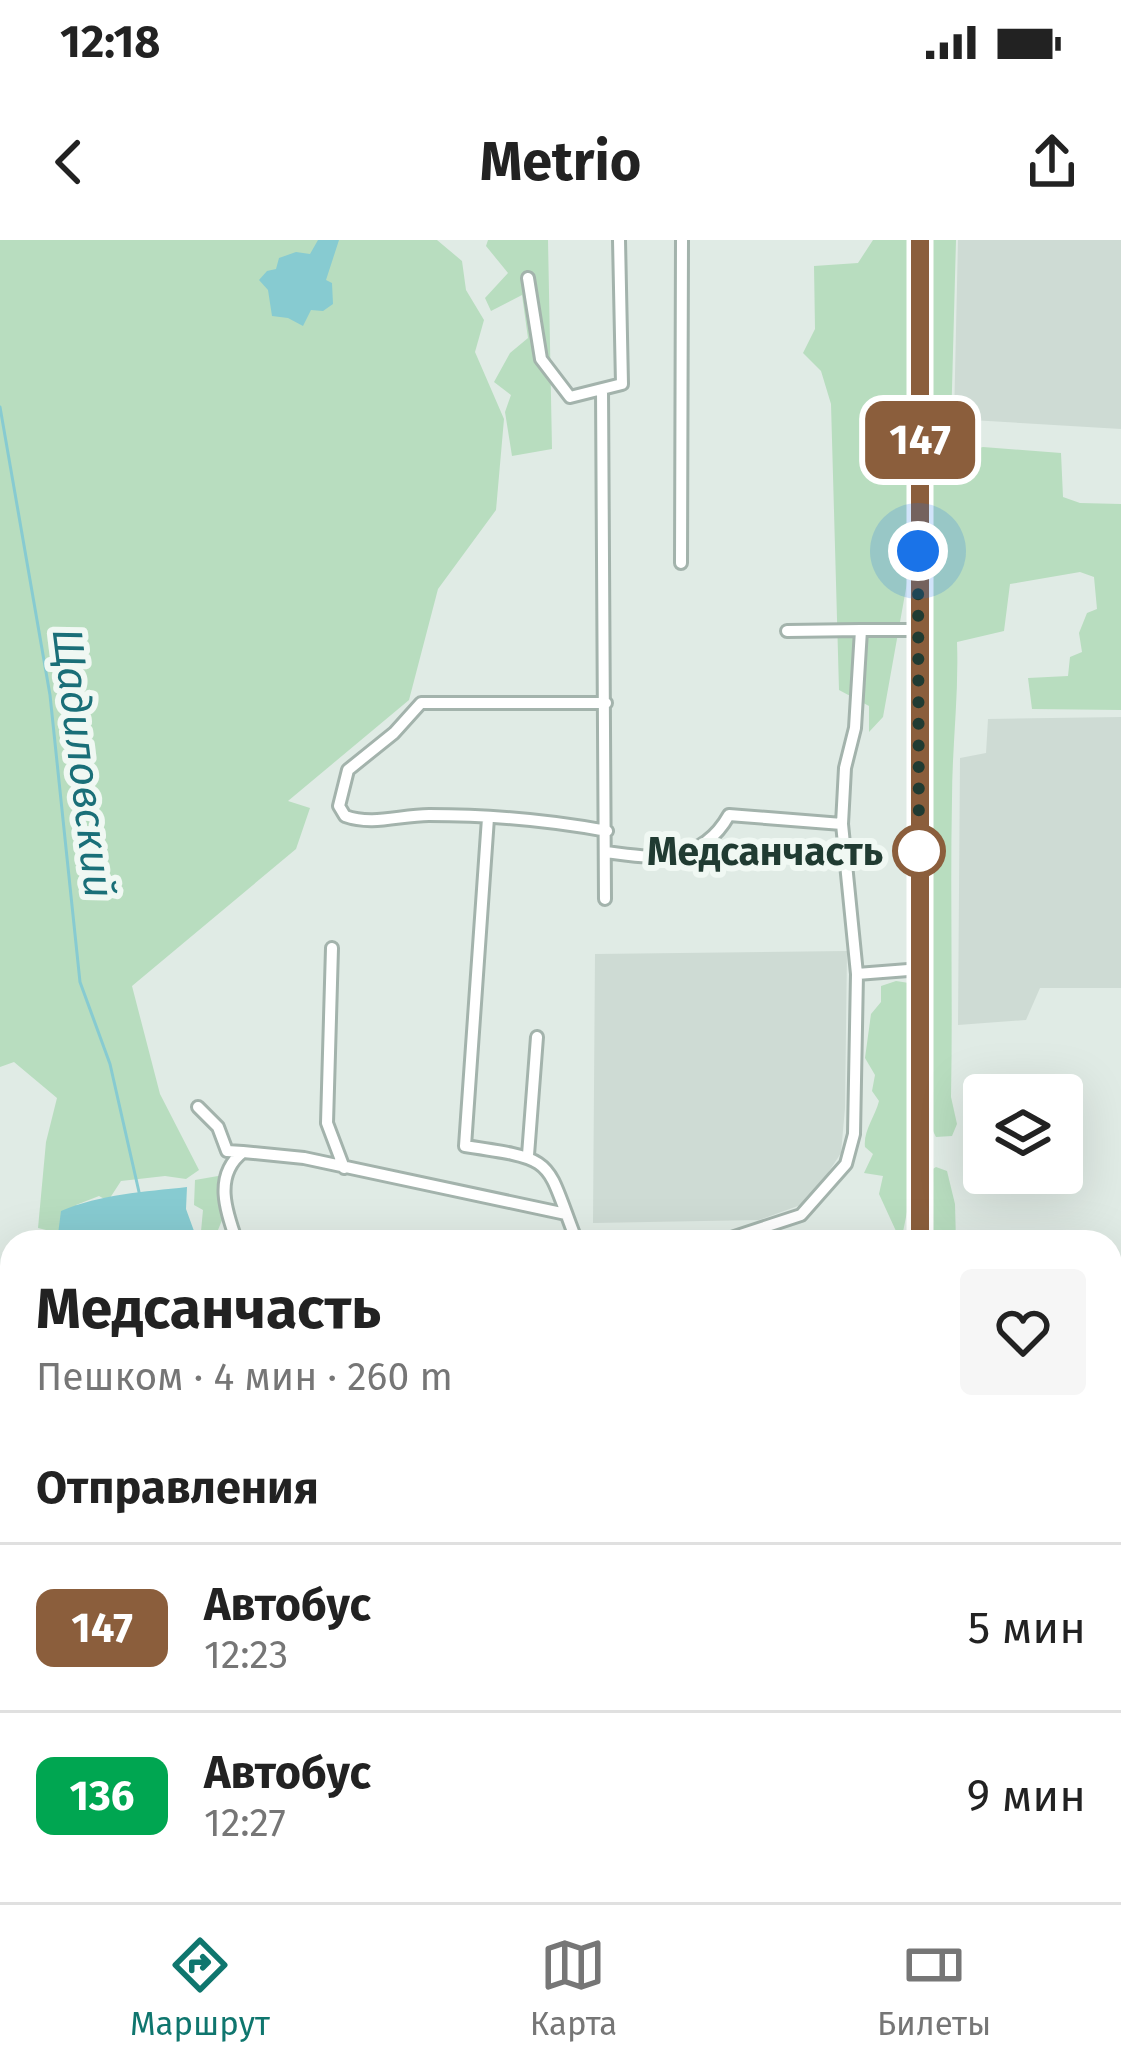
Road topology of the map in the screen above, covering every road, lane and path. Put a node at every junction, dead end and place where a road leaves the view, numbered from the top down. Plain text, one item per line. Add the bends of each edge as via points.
1 (619, 240) edge
2 (682, 240) edge
3 (920, 240) edge
4 (528, 278) dead end
5 (602, 389) junction
6 (680, 563) dead end
7 (917, 630) junction
8 (861, 631) junction
9 (787, 632) dead end
10 (607, 704) junction
11 (488, 818) junction
12 (842, 824) junction
13 (607, 831) junction
14 (606, 852) junction
15 (605, 899) dead end
16 (332, 948) dead end
17 (921, 969) junction
18 (857, 974) junction
19 (537, 1037) dead end
20 (198, 1107) dead end
21 (243, 1152) junction
22 (528, 1155) junction
23 (344, 1168) junction
24 (566, 1214) junction
25 (233, 1230) edge
26 (572, 1230) edge
27 (755, 1230) edge
28 (920, 1230) edge

1 - 5 street via 622,384
2 - 6 street
3 - 7 street
4 - 5 street via 541,359 570,397
5 - 10 street
7 - 8 street
7 - 17 street
8 - 9 street
8 - 12 street
10 - 11 street via 421,703 348,770 339,806 357,820
10 - 13 street
11 - 13 street
11 - 22 street via 465,1146
12 - 14 street via 729,815 688,853
12 - 18 street
13 - 14 street
14 - 15 street
16 - 23 street via 327,1123
17 - 18 street
17 - 28 street
18 - 27 street via 854,1134 846,1164 811,1208
19 - 22 street
20 - 21 street via 227,1151
21 - 23 street
21 - 25 street via 224,1187
22 - 24 street via 553,1173
23 - 24 street
24 - 26 street

